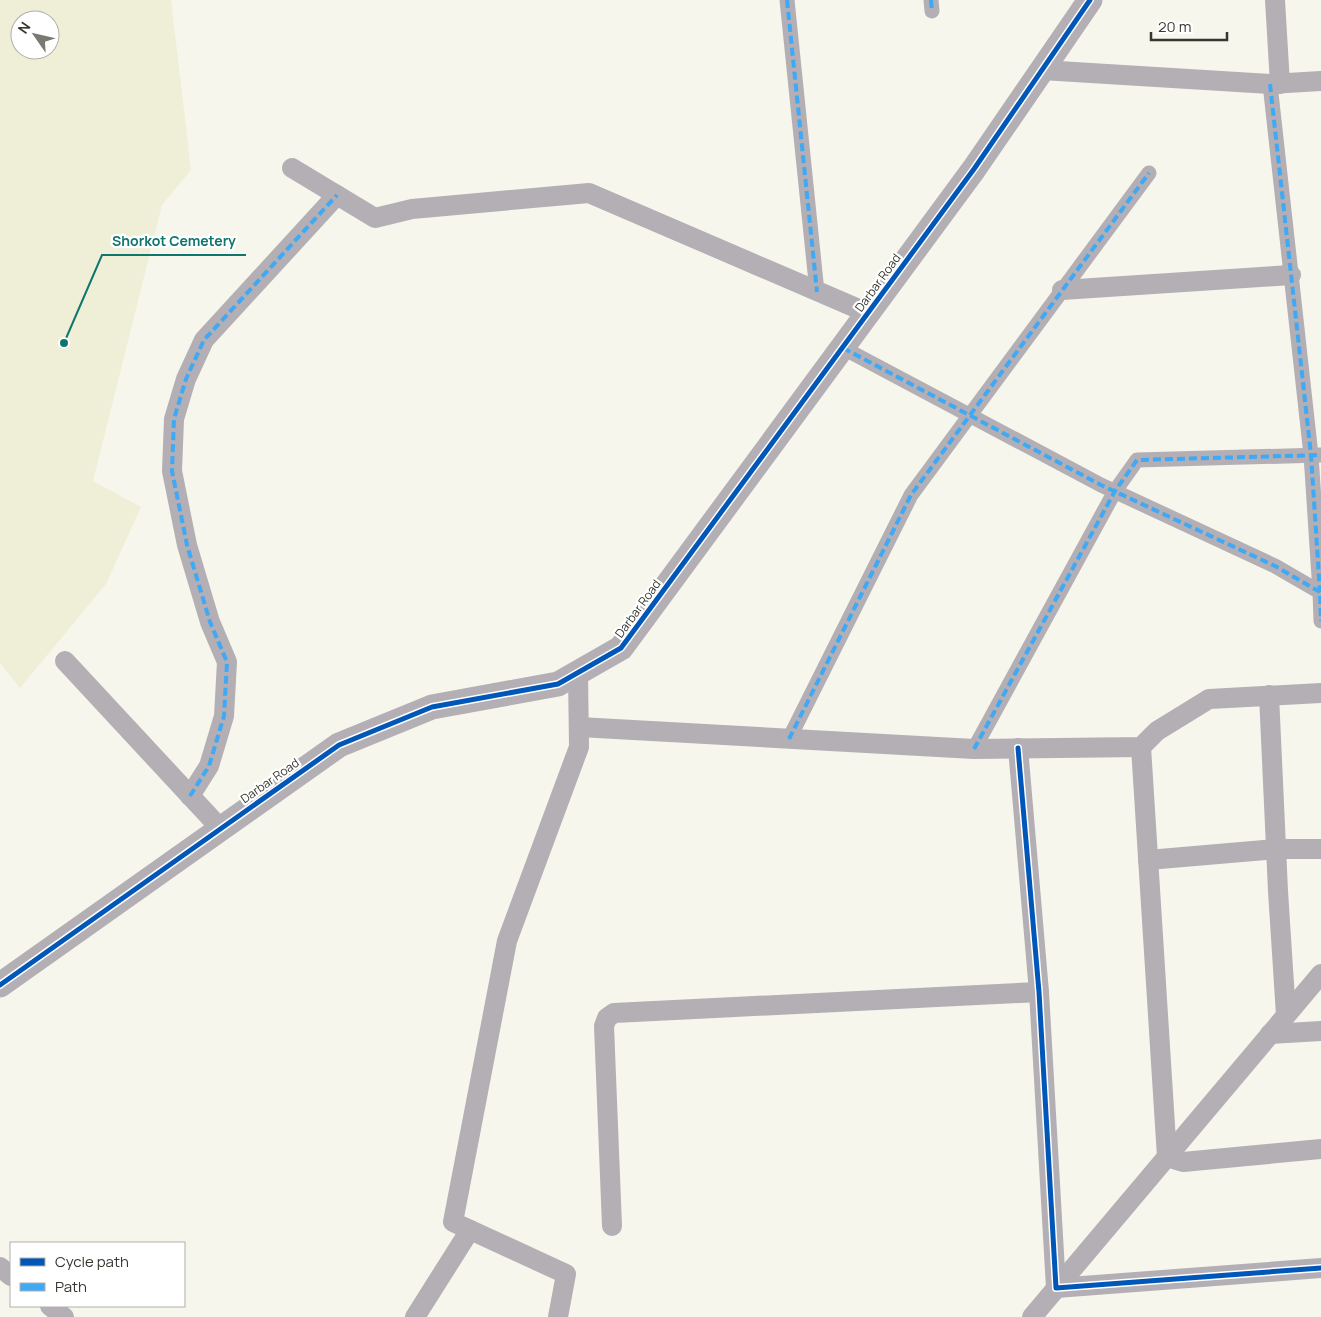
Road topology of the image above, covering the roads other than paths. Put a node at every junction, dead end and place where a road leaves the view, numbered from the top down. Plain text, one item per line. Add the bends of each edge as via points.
1 (787, 0) edge
2 (1090, 0) edge
3 (1275, 0) edge
4 (1042, 70) junction
5 (1321, 81) edge
6 (1275, 84) junction
7 (292, 168) dead end
8 (1148, 173) dead end
9 (337, 195) junction
10 (1291, 275) junction
11 (1062, 290) junction
12 (817, 292) junction
13 (868, 313) junction
14 (843, 348) junction
15 (971, 415) junction
16 (1316, 455) edge
17 (1115, 491) junction
18 (1320, 592) edge
19 (1321, 622) edge
20 (65, 661) dead end
21 (578, 672) junction
22 (1321, 693) edge
23 (1270, 696) junction
24 (579, 727) junction
25 (789, 739) junction
26 (1141, 747) junction
27 (1018, 748) junction
28 (974, 749) junction
29 (190, 796) junction
30 (221, 829) junction
31 (1321, 849) edge
32 (1276, 850) junction
33 (1148, 860) junction
34 (1321, 974) edge
35 (0, 986) edge
36 (1039, 992) junction
37 (1286, 1016) junction
38 (1321, 1031) edge
39 (1270, 1034) junction
40 (1321, 1148) edge
41 (1167, 1156) junction
42 (612, 1226) dead end
43 (470, 1230) junction
44 (0, 1267) edge
45 (1321, 1268) edge
46 (10, 1275) edge
47 (1056, 1288) junction
48 (51, 1307) edge
49 (64, 1317) edge
50 (415, 1317) edge
51 (558, 1317) edge
52 (1032, 1317) edge

1 - 12 street
2 - 4 street, Darbar Road
3 - 6 street
4 - 6 street
4 - 13 street, Darbar Road
5 - 6 street
6 - 10 street
7 - 9 street
8 - 11 street
9 - 12 street via 375,218 412,209 589,193
9 - 29 street via 204,340 186,379 174,419 172,471 187,545 210,622 227,662 224,716 209,766
10 - 11 street
10 - 16 street
11 - 15 street
12 - 13 street
13 - 14 street, Darbar Road
14 - 15 street
14 - 21 street, Darbar Road via 622,648
15 - 17 street
15 - 25 street via 911,495
16 - 17 street via 1137,460
16 - 18 street
17 - 18 street via 1275,566
17 - 28 street
18 - 19 street
20 - 29 street
21 - 24 street
21 - 30 street, Darbar Road via 558,684 432,707 339,745
22 - 23 street
23 - 26 street via 1209,698 1157,730
23 - 32 street
24 - 25 street
24 - 43 street via 579,747 507,941 453,1222
25 - 28 street
26 - 27 street
26 - 33 street
27 - 28 street
27 - 36 street
29 - 30 street
30 - 35 street, Darbar Road
31 - 32 street
32 - 33 street
32 - 37 street
33 - 41 street
34 - 37 street
36 - 42 street via 614,1013 604,1026
36 - 47 street
37 - 39 street
38 - 39 street
39 - 41 street
40 - 41 street via 1183,1162
41 - 47 street
43 - 50 street
43 - 51 street via 566,1274
44 - 46 street
45 - 47 street
47 - 52 street
48 - 49 street

